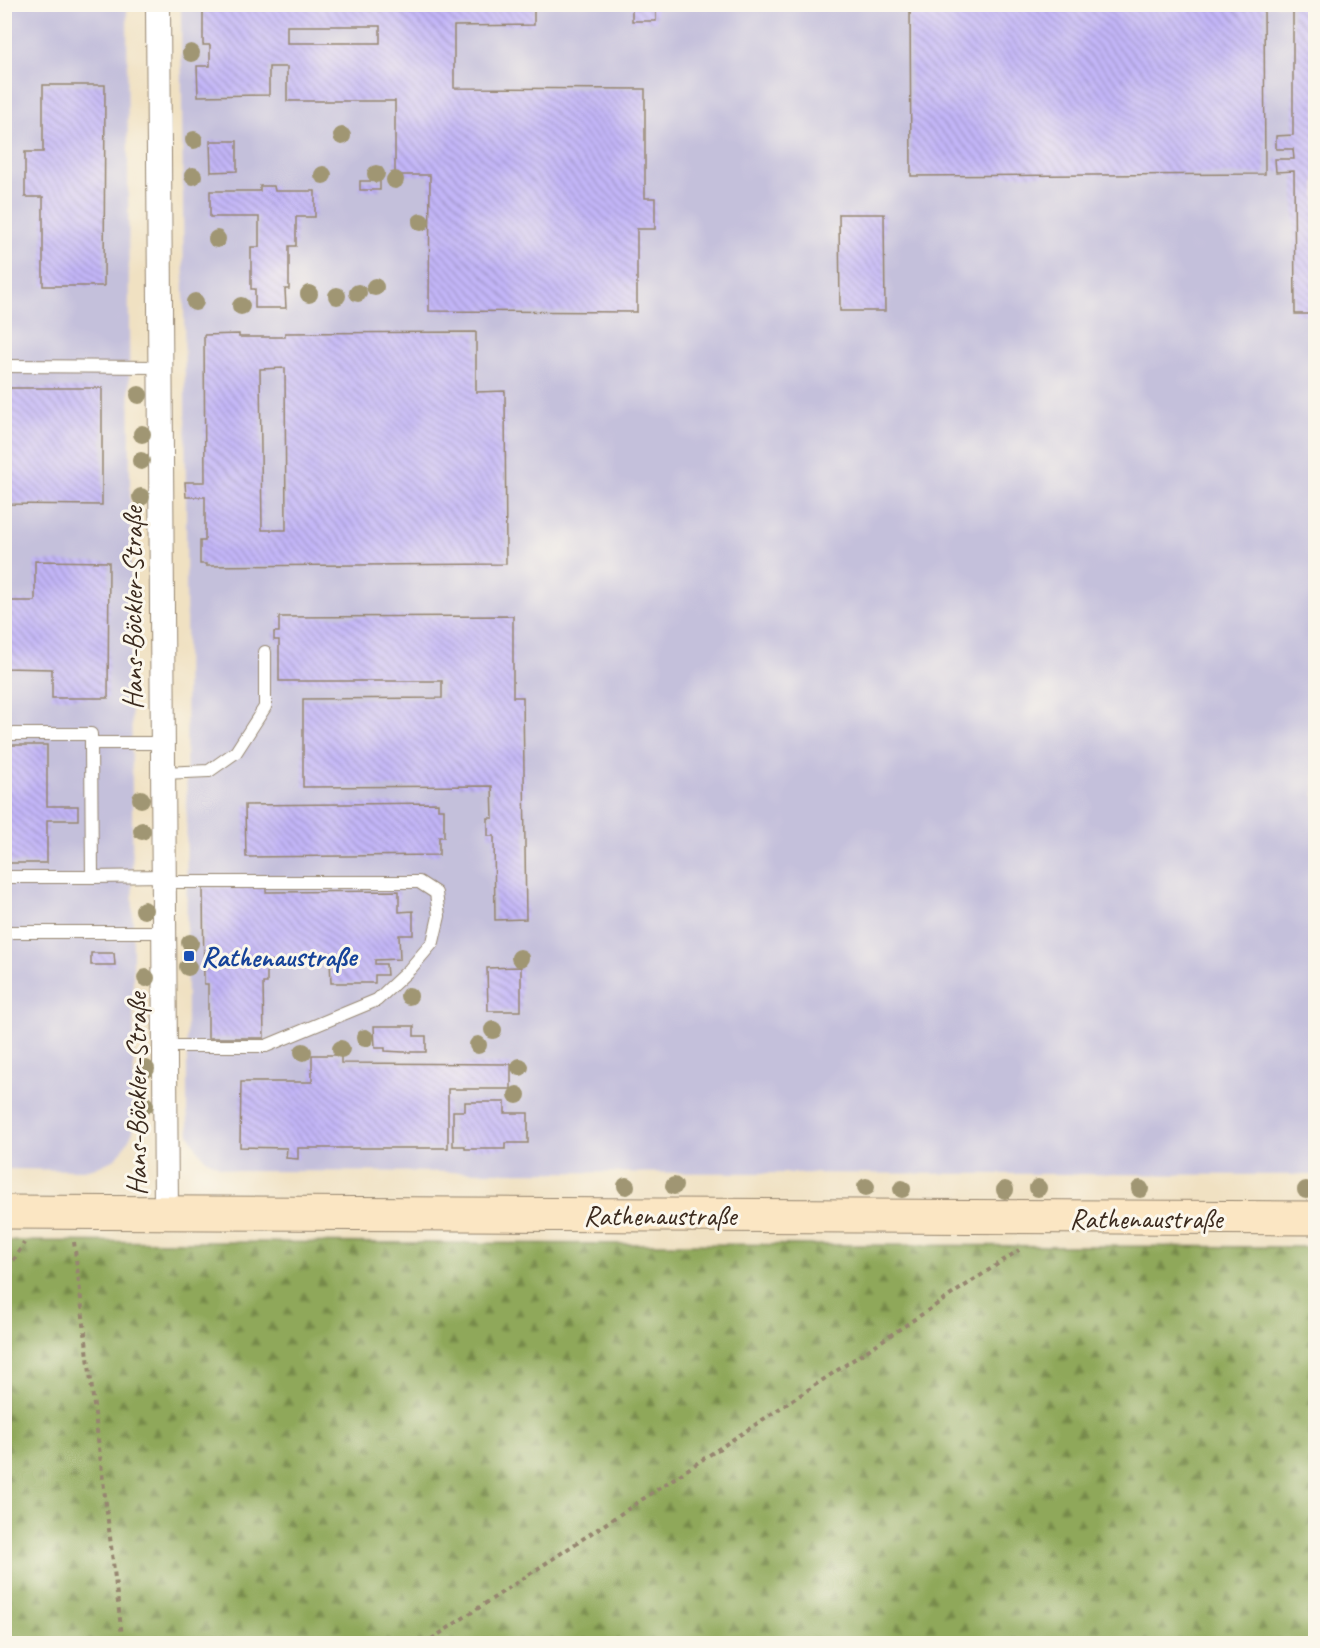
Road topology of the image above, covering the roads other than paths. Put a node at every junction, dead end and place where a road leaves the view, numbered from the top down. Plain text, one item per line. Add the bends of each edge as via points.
1 (158, 4) edge
2 (4, 366) edge
3 (160, 367) junction
4 (265, 652) dead end
5 (4, 735) edge
6 (91, 743) junction
7 (163, 743) junction
8 (164, 773) junction
9 (92, 877) junction
10 (4, 878) edge
11 (164, 879) junction
12 (4, 932) edge
13 (164, 932) junction
14 (165, 1046) junction
15 (4, 1212) edge
16 (166, 1212) junction
17 (1316, 1218) edge

1 - 3 street, Hans-Böckler-Straße
2 - 3 lane
3 - 7 street, Hans-Böckler-Straße
4 - 8 lane via 265,707 236,752 209,771
5 - 6 lane via 91,735
6 - 7 lane
6 - 9 lane
7 - 8 street, Hans-Böckler-Straße
8 - 11 street, Hans-Böckler-Straße
9 - 10 lane
9 - 11 lane
11 - 13 street, Hans-Böckler-Straße
11 - 14 lane via 418,882 436,893 439,916 433,942 377,1000 266,1046
12 - 13 lane
13 - 14 street, Hans-Böckler-Straße
14 - 16 street, Hans-Böckler-Straße
15 - 16 street, Rathenaustraße
16 - 17 street, Rathenaustraße

